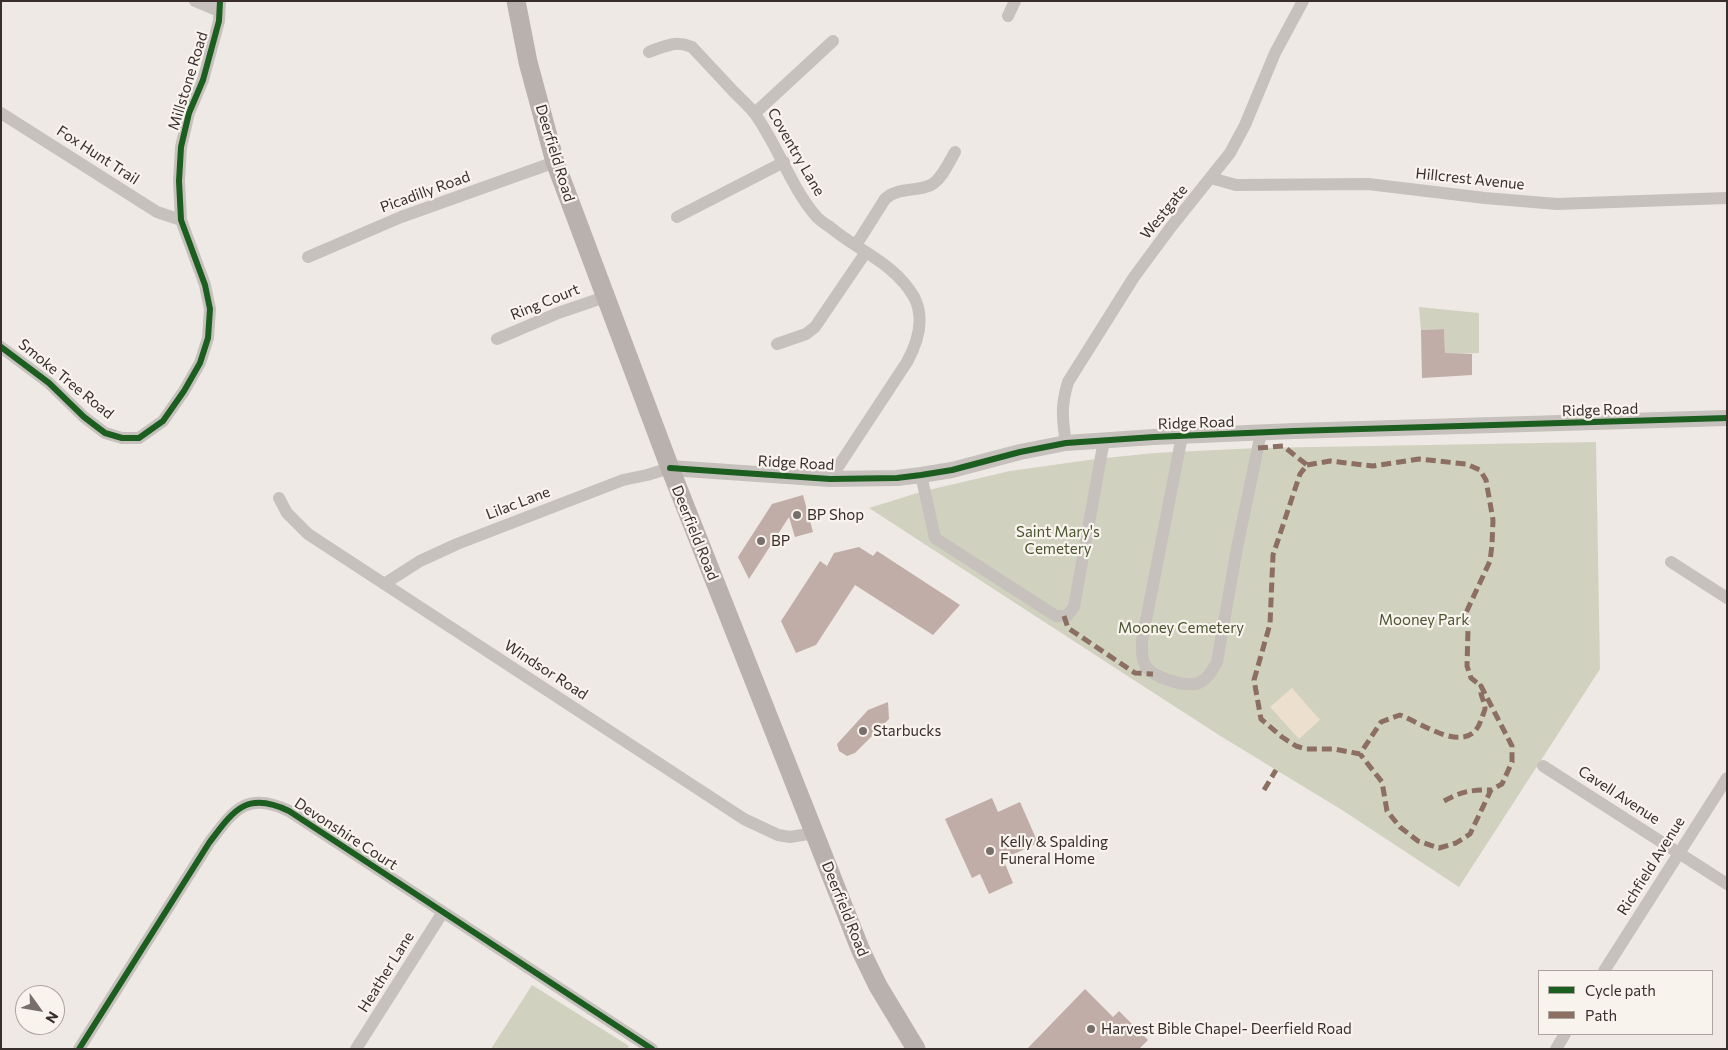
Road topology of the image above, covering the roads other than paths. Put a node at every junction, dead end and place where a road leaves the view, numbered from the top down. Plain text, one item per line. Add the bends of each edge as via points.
1 (195, 1) edge
2 (516, 1) edge
3 (1015, 1) edge
4 (1303, 1) edge
5 (220, 6) edge
6 (1008, 16) dead end
7 (833, 41) dead end
8 (649, 52) dead end
9 (1, 113) edge
10 (754, 113) junction
11 (955, 152) dead end
12 (555, 162) junction
13 (784, 162) junction
14 (1212, 178) junction
15 (1727, 198) edge
16 (677, 217) dead end
17 (181, 220) junction
18 (861, 248) junction
19 (308, 257) dead end
20 (604, 297) junction
21 (497, 339) dead end
22 (777, 344) dead end
23 (1, 347) edge
24 (1727, 418) edge
25 (1261, 433) junction
26 (1182, 436) junction
27 (139, 438) joint
28 (1104, 440) junction
29 (1066, 443) junction
30 (670, 468) junction
31 (921, 475) junction
32 (830, 479) junction
33 (279, 498) dead end
34 (1671, 562) dead end
35 (384, 584) junction
36 (1727, 598) edge
37 (1543, 766) dead end
38 (1727, 778) edge
39 (814, 833) junction
40 (1678, 853) junction
41 (1727, 884) edge
42 (443, 912) junction
43 (1605, 970) edge
44 (1564, 1035) edge
45 (79, 1049) edge
46 (356, 1049) edge
47 (652, 1049) edge
48 (916, 1049) edge
49 (1556, 1049) edge

1 - 5 street
2 - 12 main road, Deerfield Road via 528,62
3 - 6 street
4 - 14 street, Westgate via 1275,53 1245,125
5 - 17 street, Millstone Road via 203,80 189,113 181,147
7 - 10 street
8 - 10 street, Coventry Lane via 672,44 683,43 692,47
9 - 17 street, Fox Hunt Trail via 157,212
10 - 13 street, Coventry Lane
11 - 18 street via 936,181 892,193 886,199
12 - 19 street, Picadilly Road via 401,217
12 - 20 main road, Deerfield Road
13 - 16 street
13 - 18 street, Coventry Lane via 816,217
14 - 15 street, Hillcrest Avenue via 1236,185 1368,184 1557,204
14 - 29 street, Westgate via 1134,277 1068,382 1062,401
17 - 27 street, Millstone Road via 205,285 210,309 208,338 200,363 184,391 163,421
18 - 22 street via 815,327 806,334
18 - 32 street, Coventry Lane via 900,276 915,298 920,320 918,335 907,362
20 - 21 street, Ring Court
20 - 30 main road, Deerfield Road
23 - 27 street, Smoke Tree Road via 49,383 104,433
24 - 25 street, Ridge Road
25 - 26 street, Ridge Road
25 - 26 street via 1217,662 1212,672 1195,684 1153,674 1142,655 1142,641
26 - 28 street, Ridge Road
28 - 29 street, Ridge Road
28 - 31 street via 1074,607 1067,616 1056,616 935,538
29 - 31 street, Ridge Road
30 - 32 street, Ridge Road
30 - 35 street, Lilac Lane via 623,480 457,544 420,561
30 - 39 main road, Deerfield Road
31 - 32 street, Ridge Road
33 - 35 street, Windsor Road via 287,513 308,534
34 - 36 street
35 - 39 street, Windsor Road via 744,819 778,835 790,837
37 - 40 street, Cavell Avenue
38 - 40 street, Richfield Avenue
39 - 48 main road, Deerfield Road via 861,951
40 - 41 street, Cavell Avenue
40 - 43 street, Richfield Avenue
42 - 45 street, Devonshire Court via 289,811 266,803 240,807 209,843
42 - 46 street, Heather Lane
42 - 47 street, Devonshire Court
44 - 49 street

